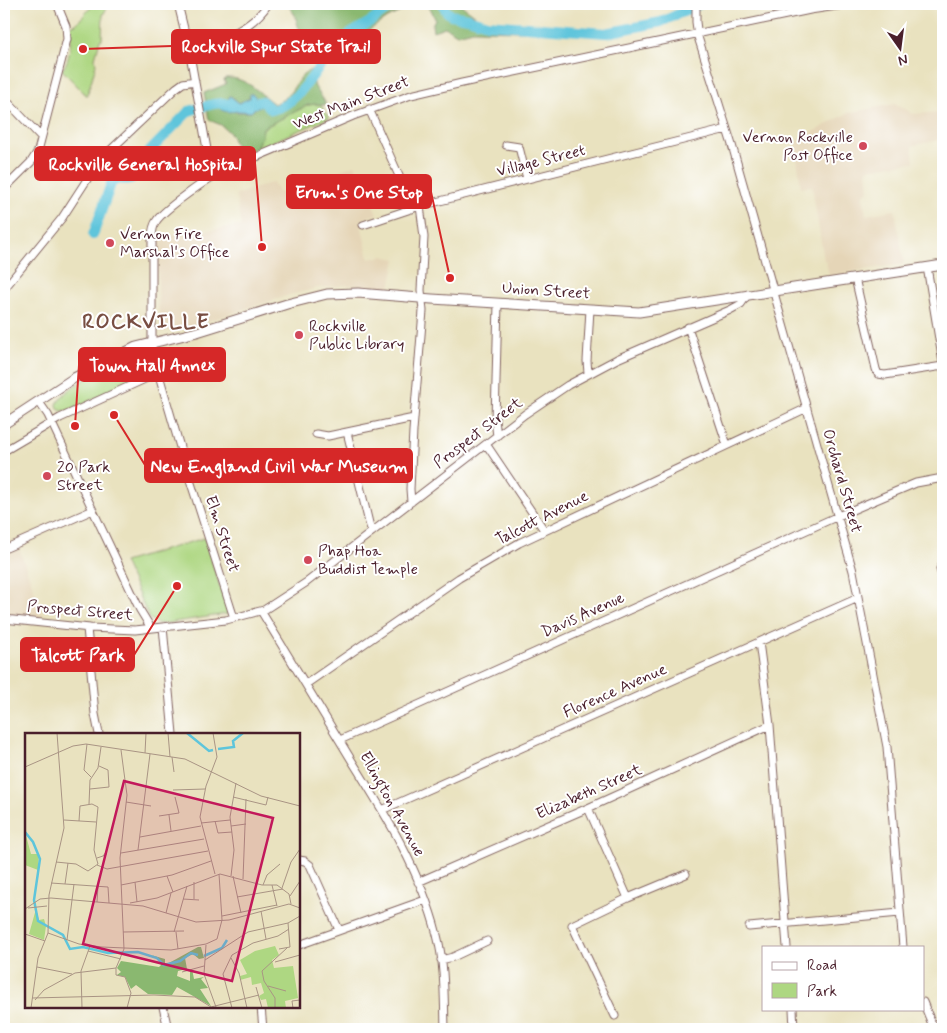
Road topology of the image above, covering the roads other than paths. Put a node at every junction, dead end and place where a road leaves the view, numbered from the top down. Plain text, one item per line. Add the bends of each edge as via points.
1 (57, 4) edge
2 (178, 4) edge
3 (268, 4) edge
4 (696, 4) edge
5 (850, 4) edge
6 (697, 35) junction
7 (190, 49) junction
8 (195, 81) junction
9 (4, 98) edge
10 (369, 109) junction
11 (728, 129) junction
12 (42, 137) junction
13 (506, 145) dead end
14 (212, 177) junction
15 (527, 179) junction
16 (4, 189) edge
17 (420, 206) junction
18 (412, 209) junction
19 (363, 225) dead end
20 (943, 265) edge
21 (927, 267) junction
22 (855, 278) junction
23 (4, 289) edge
24 (773, 290) junction
25 (748, 294) junction
26 (727, 297) junction
27 (422, 298) junction
28 (498, 303) junction
29 (590, 309) junction
30 (722, 313) junction
31 (688, 328) junction
32 (152, 343) junction
33 (943, 365) edge
34 (158, 373) junction
35 (588, 373) junction
36 (39, 402) junction
37 (807, 408) junction
38 (414, 418) junction
39 (52, 422) junction
40 (4, 424) edge
41 (347, 432) junction
42 (316, 434) dead end
43 (497, 436) junction
44 (486, 444) junction
45 (727, 445) junction
46 (4, 451) edge
47 (943, 478) edge
48 (411, 502) junction
49 (93, 510) junction
50 (838, 516) junction
51 (544, 530) junction
52 (372, 532) junction
53 (4, 549) edge
54 (943, 564) edge
55 (943, 579) edge
56 (858, 598) junction
57 (261, 611) junction
58 (234, 618) junction
59 (4, 619) edge
60 (163, 627) junction
61 (87, 628) junction
62 (151, 628) junction
63 (759, 642) junction
64 (306, 684) junction
65 (770, 725) junction
66 (99, 733) edge
67 (173, 733) edge
68 (340, 740) junction
69 (588, 808) junction
70 (382, 810) junction
71 (300, 860) edge
72 (686, 874) dead end
73 (418, 882) junction
74 (628, 898) junction
75 (425, 900) junction
76 (900, 913) junction
77 (786, 924) junction
78 (749, 927) dead end
79 (339, 930) junction
80 (487, 941) dead end
81 (300, 946) edge
82 (787, 946) edge
83 (903, 946) edge
84 (441, 960) junction
85 (924, 1004) edge
86 (163, 1008) edge
87 (261, 1008) edge
88 (793, 1010) edge
89 (615, 1016) dead end
90 (168, 1029) edge
91 (263, 1029) edge
92 (446, 1029) edge
93 (794, 1029) edge
94 (934, 1029) edge

1 - 12 street via 66,26 67,39
2 - 7 street
3 - 7 street via 248,26
4 - 6 street, Orchard Street
5 - 6 street, West Main Street
6 - 10 street, West Main Street via 443,88
6 - 11 street, Orchard Street
7 - 8 street
8 - 14 street
8 - 23 street via 176,88 107,153 85,181 72,205
9 - 12 street
10 - 14 street, West Main Street
10 - 18 street
11 - 15 street, Village Street
11 - 24 street, Orchard Street
12 - 16 street via 36,156
13 - 15 street via 519,147
14 - 32 street, West Main Street via 166,211 154,226
15 - 17 street, Village Street
17 - 18 street, Village Street
17 - 27 street via 424,238
18 - 19 street, Village Street
20 - 21 main road, Union Street
21 - 22 main road, Union Street
21 - 33 street
22 - 24 main road, Union Street
22 - 33 street via 878,374
24 - 25 main road, Union Street
24 - 37 street, Orchard Street
25 - 26 main road, Union Street
25 - 30 street, Prospect Street via 739,305
26 - 29 main road, Union Street via 644,311
26 - 30 street
27 - 28 main road, Union Street
27 - 32 main road, Union Street via 327,294
27 - 38 street
28 - 29 main road, Union Street
28 - 43 street via 494,420
29 - 35 street
30 - 31 street, Prospect Street
31 - 35 street, Prospect Street
31 - 45 street
32 - 34 street, Elm Street
32 - 36 main road via 99,364
34 - 39 street
34 - 58 street, Elm Street
35 - 43 street, Prospect Street
36 - 39 street
36 - 40 main road
37 - 45 street, Talcott Avenue
37 - 50 street, Orchard Street
38 - 41 street
38 - 48 street
39 - 46 street
39 - 49 street
41 - 42 street via 325,436
41 - 52 street
43 - 44 street, Prospect Street
44 - 48 street, Prospect Street
44 - 51 street
45 - 51 street, Talcott Avenue
47 - 50 street, Davis Avenue via 916,482
48 - 52 street, Prospect Street
49 - 53 street
49 - 62 street
50 - 56 street, Orchard Street
50 - 68 street, Davis Avenue
51 - 64 street, Talcott Avenue via 459,578
52 - 57 street, Prospect Street via 293,593
54 - 55 street via 940,570
56 - 63 street, Florence Avenue
56 - 76 street, Orchard Street via 887,747
57 - 58 street, Prospect Street
57 - 64 street, Ellington Avenue
58 - 60 street, Prospect Street
59 - 61 street, Prospect Street
60 - 62 street, Prospect Street
60 - 67 street
61 - 62 street, Prospect Street
61 - 66 street
63 - 65 street
63 - 70 street, Florence Avenue
64 - 68 street, Ellington Avenue
65 - 69 street, Elizabeth Street
65 - 77 street
68 - 70 street, Ellington Avenue
69 - 73 street, Elizabeth Street
69 - 74 street
70 - 73 street, Ellington Avenue
71 - 79 street via 310,865
72 - 74 street
73 - 75 street, Ellington Avenue
74 - 89 street via 572,925
75 - 79 street
75 - 84 street, Ellington Avenue via 437,934
76 - 77 street
76 - 83 street, Orchard Street
77 - 78 street
77 - 82 street
79 - 81 street
80 - 84 street
84 - 92 street, Ellington Avenue
85 - 94 street
86 - 90 street
87 - 91 street
88 - 93 street

